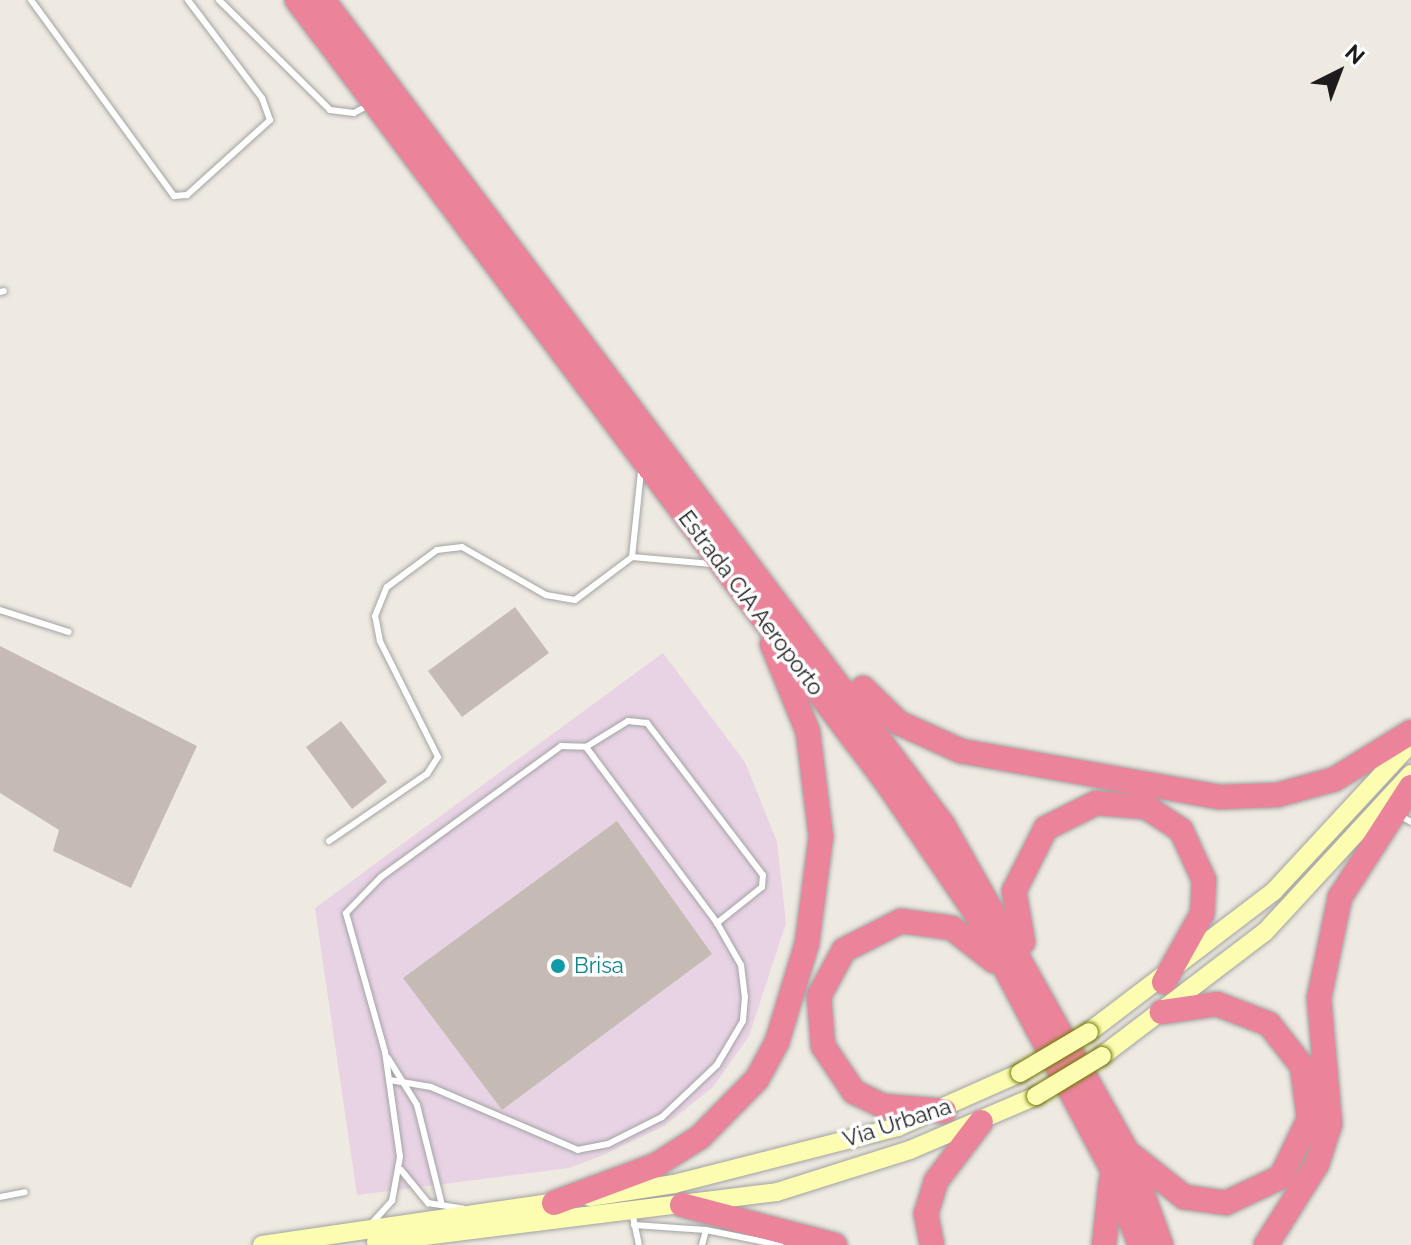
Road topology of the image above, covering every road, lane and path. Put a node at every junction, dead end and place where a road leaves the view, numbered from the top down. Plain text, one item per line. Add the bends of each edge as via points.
1 (31, 0) edge
2 (188, 0) edge
3 (219, 0) edge
4 (297, 0) edge
5 (323, 0) edge
6 (373, 102) junction
7 (600, 365) junction
8 (640, 456) junction
9 (632, 557) junction
10 (721, 563) junction
11 (0, 610) edge
12 (759, 613) junction
13 (69, 632) dead end
14 (1411, 732) edge
15 (1411, 743) edge
16 (586, 747) junction
17 (1411, 774) edge
18 (1411, 787) edge
19 (1402, 817) edge
20 (329, 841) dead end
21 (717, 923) junction
22 (1020, 969) junction
23 (1164, 982) junction
24 (1162, 1012) junction
25 (386, 1055) junction
26 (390, 1080) junction
27 (405, 1080) junction
28 (944, 1111) junction
29 (981, 1122) junction
30 (1119, 1159) junction
31 (401, 1170) junction
32 (25, 1192) dead end
33 (0, 1197) edge
34 (554, 1203) junction
35 (442, 1205) junction
36 (682, 1205) junction
37 (478, 1214) junction
38 (633, 1218) junction
39 (706, 1230) junction
40 (357, 1239) edge
41 (262, 1245) edge
42 (639, 1245) edge
43 (702, 1245) edge
44 (780, 1245) edge
45 (835, 1245) edge
46 (932, 1245) edge
47 (1104, 1245) edge
48 (1140, 1245) edge
49 (1161, 1245) edge
50 (1266, 1245) edge

1 - 2 lane via 156,181 174,196 187,195 270,120 262,98
3 - 6 lane via 330,110 354,113
4 - 6 highway, Estrada CIA Aeroporto
5 - 7 highway, Estrada CIA Aeroporto
6 - 8 highway, Estrada CIA Aeroporto
7 - 14 highway via 642,404 879,708 933,741 1241,798 1335,779
7 - 22 highway, Estrada CIA Aeroporto via 943,825
8 - 9 lane via 641,519
8 - 10 highway, Estrada CIA Aeroporto
9 - 10 lane
9 - 20 lane via 569,602 462,547 437,550 387,587 375,616 380,641 438,757 414,785
10 - 12 highway, Estrada CIA Aeroporto
11 - 13 lane
12 - 22 highway, Estrada CIA Aeroporto
12 - 34 highway via 808,732 821,826 807,943 777,1042 757,1079 700,1137 656,1165
15 - 23 main road, Via Urbana via 1274,891
16 - 21 lane
16 - 21 lane via 640,719 730,830 764,882
16 - 25 lane via 561,746 351,905 345,924
17 - 24 main road, Via Urbana via 1265,932
18 - 19 highway
19 - 50 highway via 1349,874 1322,972 1332,1098 1325,1147
21 - 27 lane via 741,965 743,1021 704,1082 635,1131 595,1148 567,1147
22 - 23 highway via 1014,891 1024,858 1056,820 1115,801 1162,815 1199,861 1202,914
22 - 28 highway via 968,936 921,919 868,932 824,980 819,1030 840,1078 883,1106
22 - 30 highway, Estrada CIA Aeroporto
23 - 28 main road, Via Urbana, bridge via 1020,1073
24 - 29 main road, Via Urbana, bridge via 1102,1056
24 - 30 highway via 1217,1004 1275,1029 1308,1082 1303,1143 1268,1187 1213,1204
25 - 26 lane
25 - 27 lane
26 - 27 lane
26 - 31 lane
27 - 35 lane
28 - 34 main road, Via Urbana via 674,1184
29 - 36 main road, Via Urbana via 832,1177
29 - 46 highway via 936,1181 926,1214
30 - 47 highway
30 - 48 highway, Estrada CIA Aeroporto
30 - 49 highway, Estrada CIA Aeroporto
31 - 35 lane via 423,1199
31 - 40 lane via 386,1212
32 - 33 lane
34 - 37 main road, Via Urbana
35 - 37 lane
36 - 38 main road, Via Urbana
36 - 45 highway
37 - 40 main road, Via Urbana
38 - 39 lane
38 - 40 main road, Via Urbana
38 - 42 lane
39 - 43 lane
39 - 44 lane
40 - 41 main road, Via Urbana

